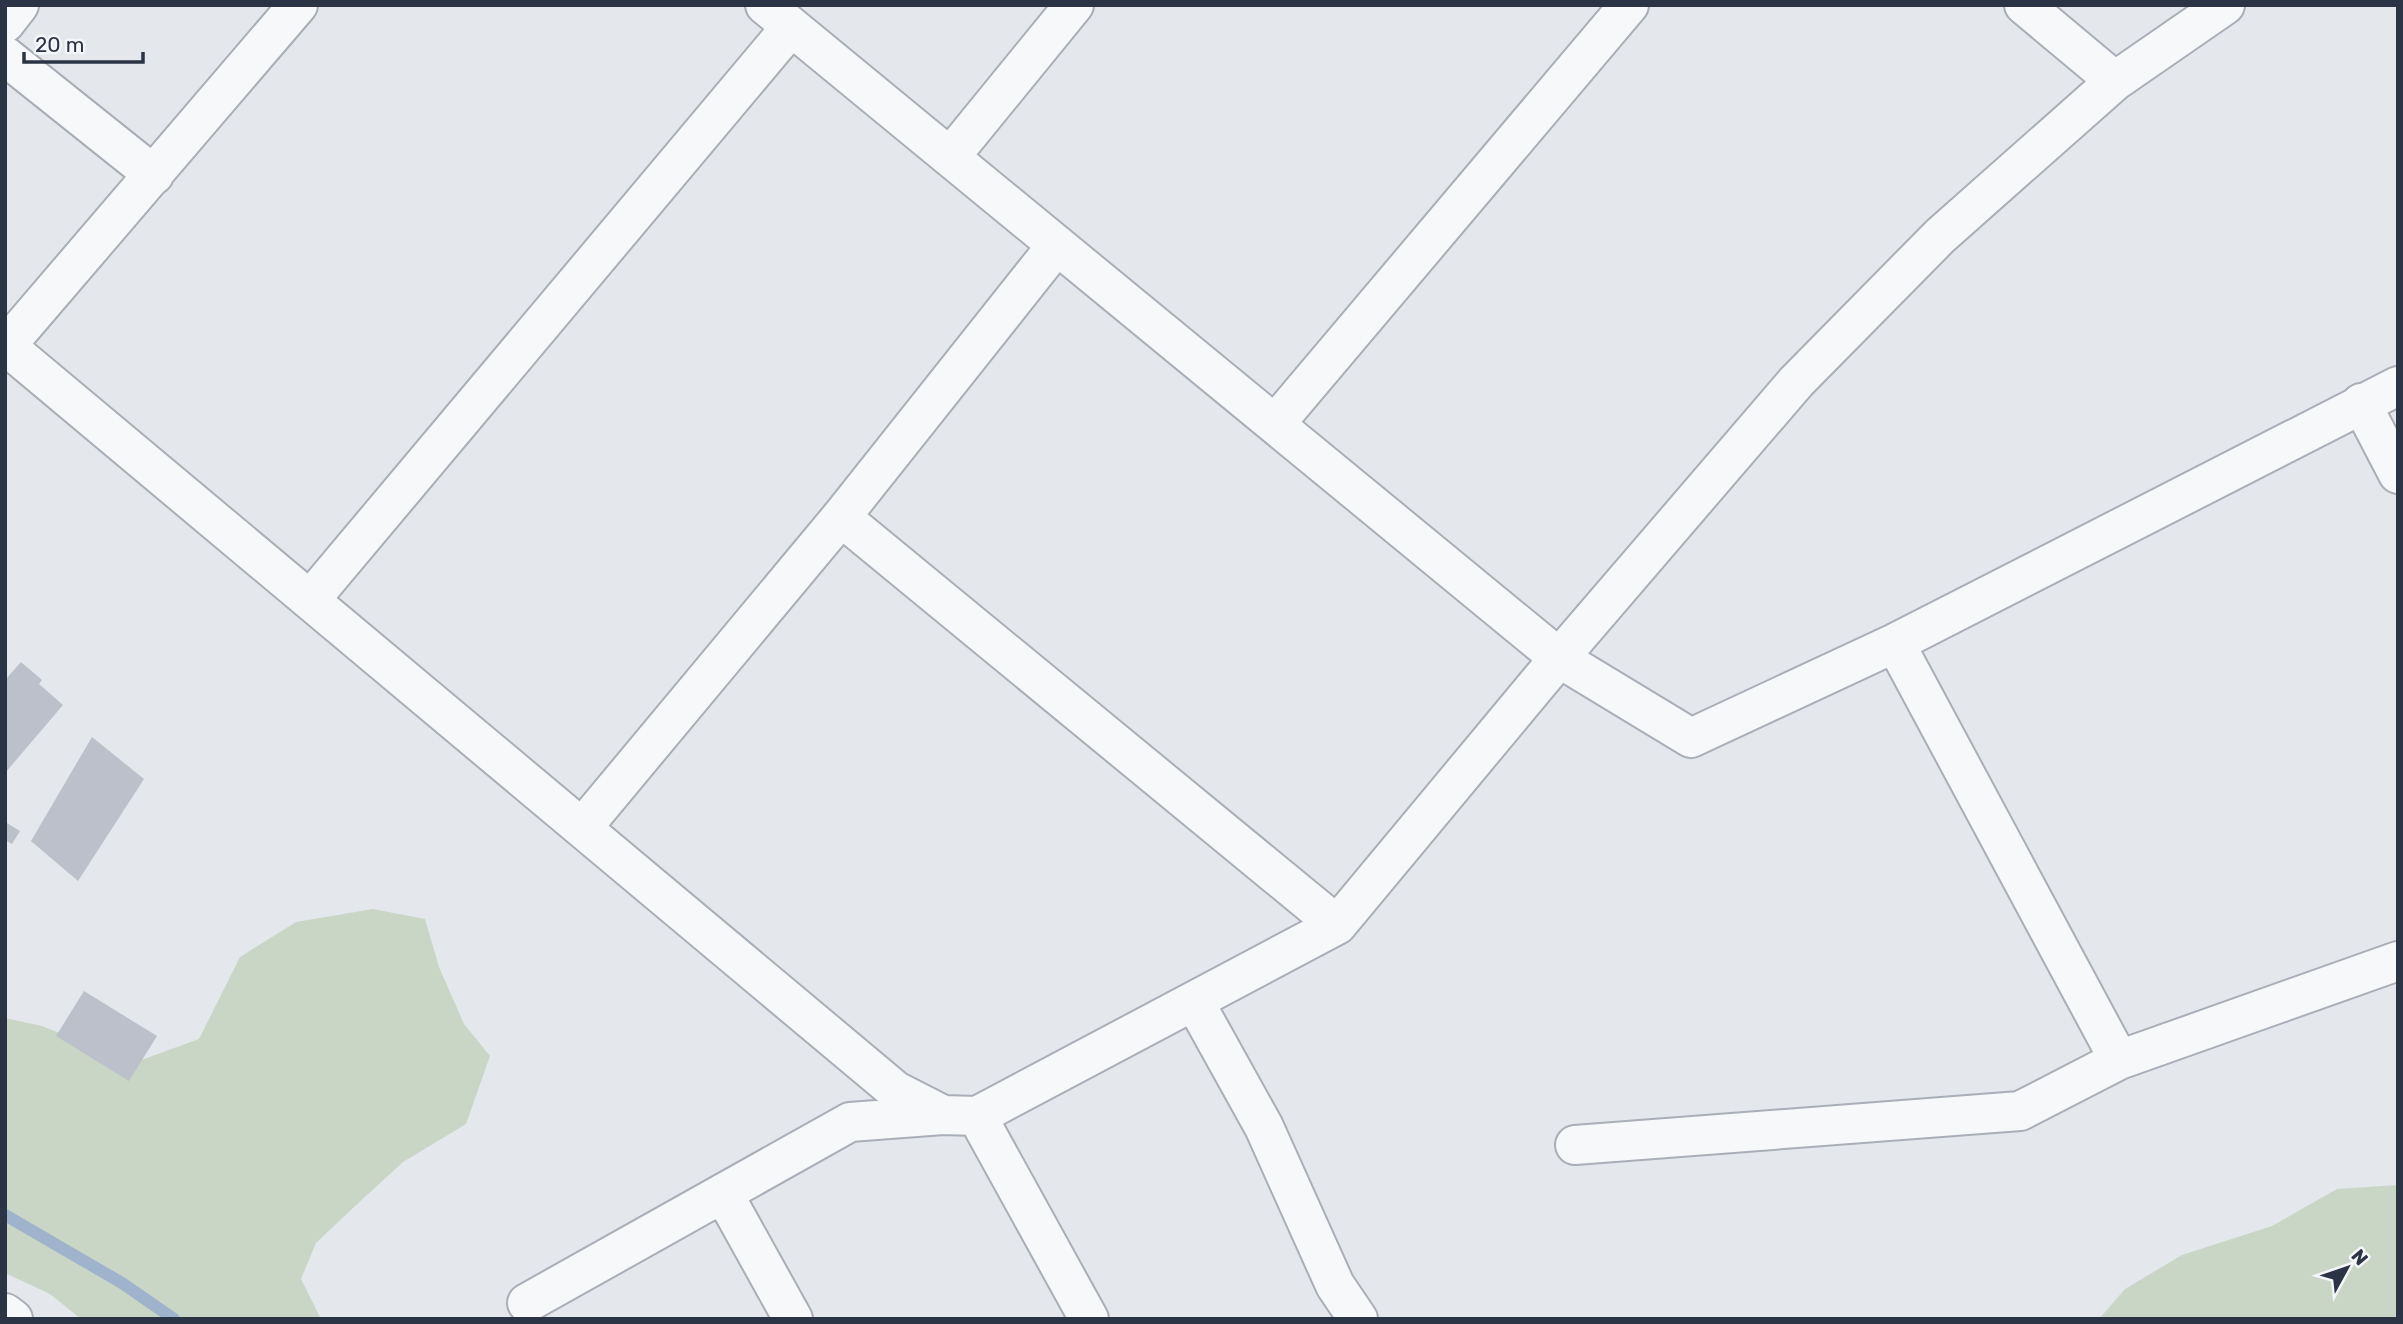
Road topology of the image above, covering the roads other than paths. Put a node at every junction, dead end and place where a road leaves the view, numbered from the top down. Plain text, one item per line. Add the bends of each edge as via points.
1 (19, 5) edge
2 (298, 5) edge
3 (1074, 5) edge
4 (1629, 5) edge
5 (2024, 5) edge
6 (2225, 5) edge
7 (778, 16) edge
8 (5, 23) edge
9 (5, 56) edge
10 (2115, 81) junction
11 (950, 157) junction
12 (153, 174) junction
13 (1057, 246) junction
14 (6, 346) edge
15 (2398, 386) edge
16 (2361, 403) junction
17 (1275, 424) junction
18 (2398, 474) edge
19 (841, 517) junction
20 (310, 600) junction
21 (1895, 643) junction
22 (1559, 658) junction
23 (582, 828) junction
24 (1337, 925) junction
25 (2398, 961) edge
26 (1194, 1000) junction
27 (2119, 1060) junction
28 (960, 1115) junction
29 (1575, 1145) dead end
30 (723, 1193) junction
31 (527, 1303) dead end
32 (5, 1313) edge
33 (13, 1319) edge
34 (793, 1319) edge
35 (1089, 1319) edge
36 (1358, 1319) edge

1 - 8 street
2 - 12 street
3 - 11 street
4 - 17 street
5 - 10 street
6 - 10 street
7 - 11 street
7 - 20 street
9 - 12 street
10 - 22 street via 1940,236 1796,382
11 - 13 street
12 - 14 street
13 - 17 street
13 - 19 street
14 - 20 street
15 - 16 street
16 - 18 street
16 - 21 street
17 - 22 street
19 - 23 street
19 - 24 street
20 - 23 street
21 - 22 street via 1690,738
21 - 27 street
22 - 24 street
23 - 28 street via 896,1091
24 - 26 street
25 - 27 street
26 - 28 street
26 - 36 street via 1264,1127 1335,1284
27 - 29 street via 2020,1111
28 - 30 street via 850,1122
28 - 35 street
30 - 31 street
30 - 34 street
32 - 33 street

